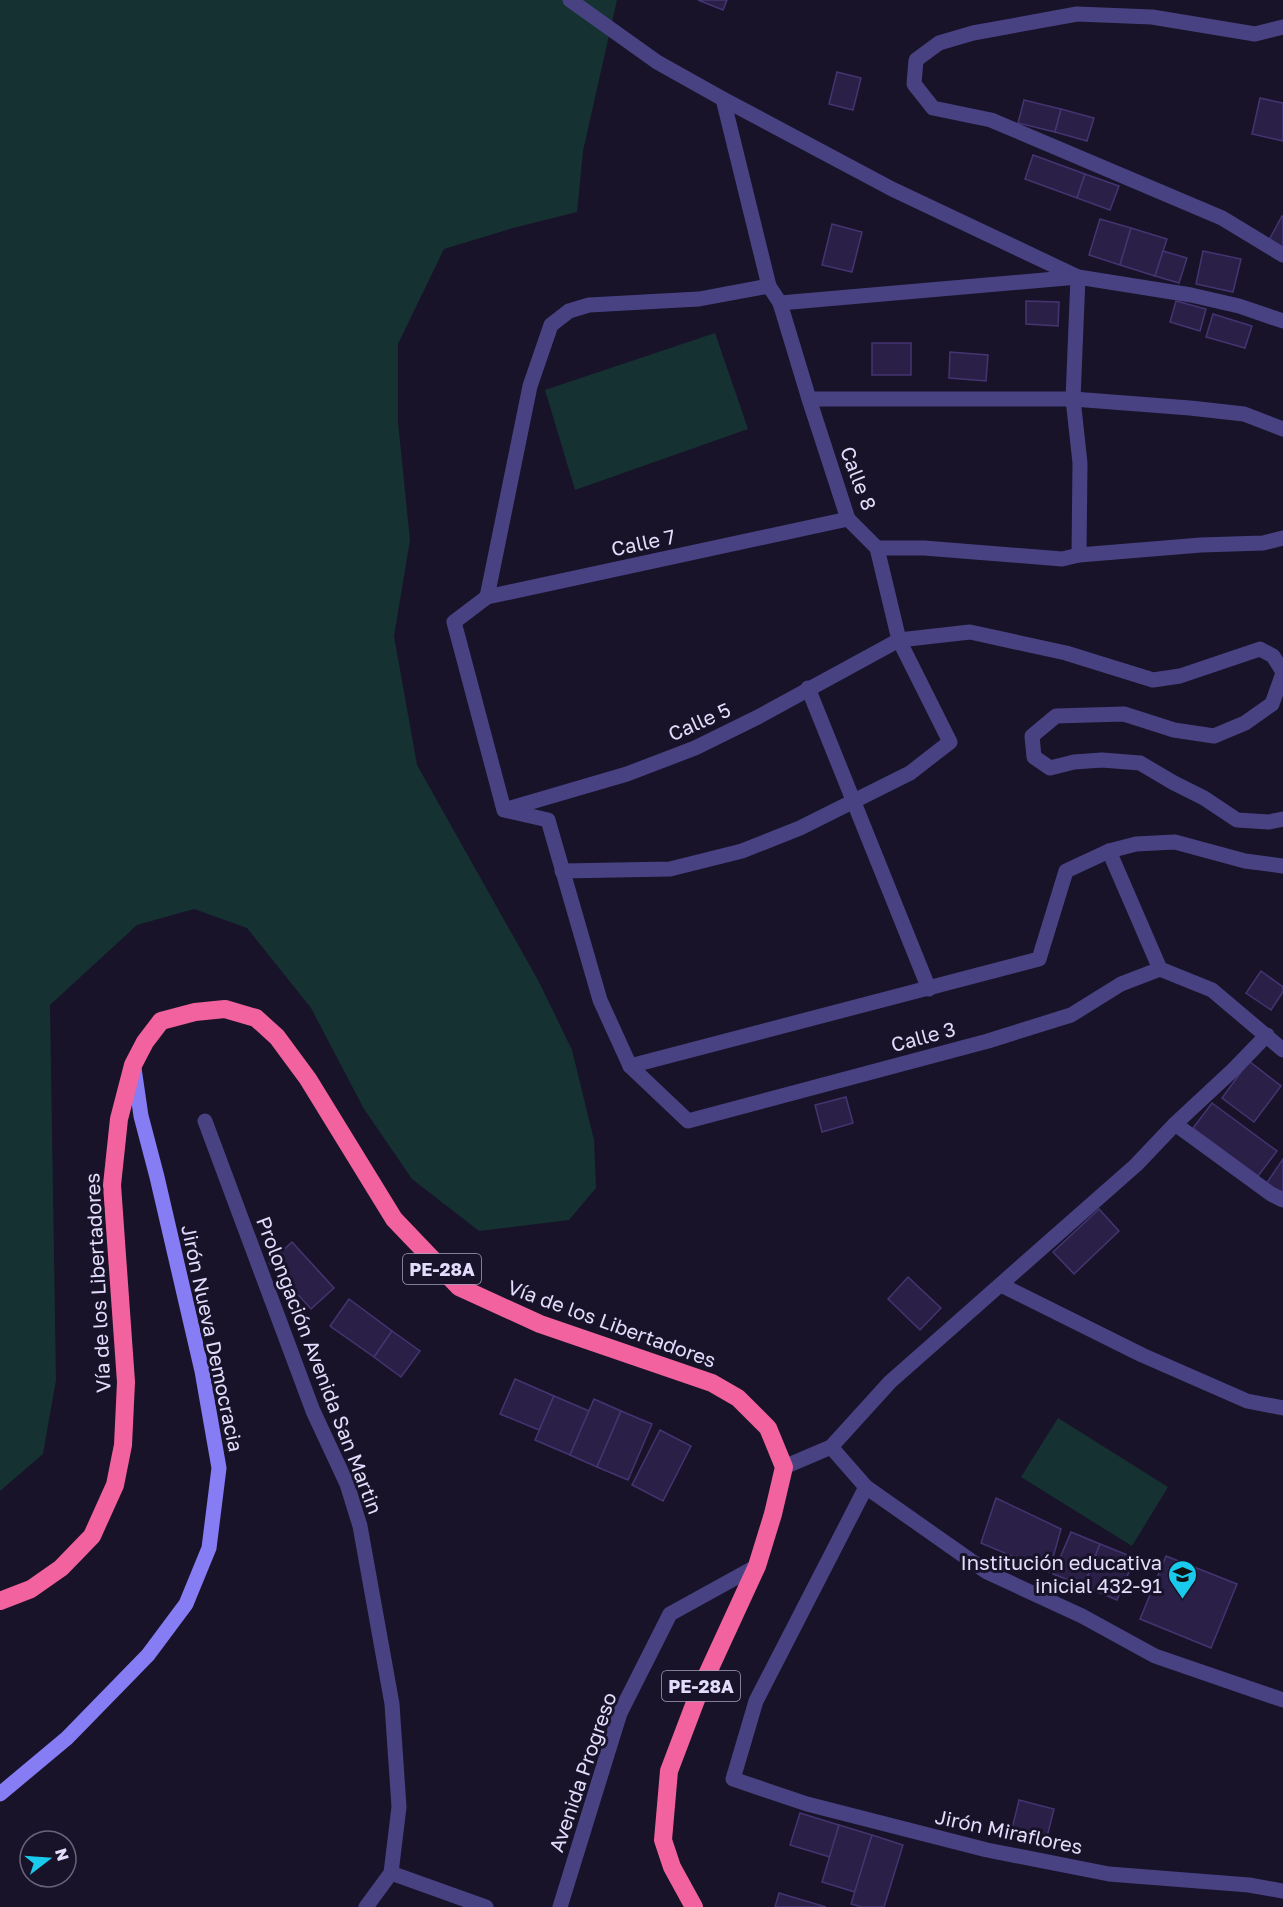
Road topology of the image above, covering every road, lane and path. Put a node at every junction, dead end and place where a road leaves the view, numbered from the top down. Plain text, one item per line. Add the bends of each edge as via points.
1 (570, 0) edge
2 (1283, 27) edge
3 (723, 99) junction
4 (1283, 255) edge
5 (1078, 277) junction
6 (769, 286) junction
7 (780, 303) junction
8 (1283, 321) edge
9 (809, 399) junction
10 (1073, 399) junction
11 (1283, 429) edge
12 (848, 519) junction
13 (1283, 538) edge
14 (877, 548) junction
15 (1079, 555) junction
16 (487, 597) junction
17 (899, 640) junction
18 (1283, 673) edge
19 (808, 688) junction
20 (854, 801) junction
21 (504, 810) junction
22 (1283, 819) edge
23 (1109, 851) junction
24 (1283, 866) edge
25 (562, 871) junction
26 (1160, 969) junction
27 (929, 989) junction
28 (1267, 1035) junction
29 (1283, 1050) edge
30 (133, 1065) junction
31 (630, 1066) junction
32 (205, 1121) dead end
33 (1175, 1124) junction
34 (1283, 1200) edge
35 (1001, 1285) junction
36 (1283, 1408) edge
37 (831, 1447) junction
38 (784, 1467) junction
39 (866, 1487) junction
40 (757, 1566) junction
41 (0, 1601) edge
42 (1283, 1700) edge
43 (0, 1794) edge
44 (391, 1873) junction
45 (1283, 1891) edge
46 (366, 1907) edge
47 (486, 1907) edge
48 (560, 1907) edge
49 (694, 1907) edge

1 - 3 street via 657,62
2 - 4 street via 1255,34 1152,17 1077,14 939,43 916,60 914,84 933,108 991,120 1222,218
3 - 5 street via 892,189
3 - 6 street, Calle 8
5 - 7 street
5 - 8 street via 1191,295
5 - 10 street
6 - 7 street, Calle 8
6 - 16 street via 699,299 589,305 569,312 551,326 530,386
7 - 9 street, Calle 8
9 - 10 street
9 - 12 street, Calle 8
10 - 11 street via 1244,414
10 - 15 street via 1080,463
12 - 14 street, Calle 8
12 - 16 street, Calle 7
13 - 15 street via 1263,543
14 - 15 street via 1062,559
14 - 17 street
16 - 21 street, Calle 7 via 454,622
17 - 18 street via 970,632 1065,653 1153,680 1180,676 1260,649 1273,656
17 - 19 street, Calle 5
17 - 20 street via 950,742 910,773
18 - 22 street via 1272,704 1245,723 1214,736 1174,730 1124,714 1056,716 1032,736 1034,757 1050,768 1102,760 1140,763 1237,820
19 - 20 street
19 - 21 street, Calle 5 via 695,748 627,774
20 - 25 street via 742,851 670,869
20 - 27 street
21 - 25 street via 548,820
23 - 24 street via 1136,844 1175,842 1245,861
23 - 26 street
23 - 27 street via 1066,871 1039,959
25 - 31 street via 600,1000
26 - 28 street via 1212,990
26 - 31 street, Calle 3 via 1121,984 1071,1015 688,1121
27 - 31 street
28 - 29 street
28 - 33 street
30 - 38 highway, Vía de los Libertadores / PE-28A via 161,1022 195,1012 225,1010 256,1018 277,1037 308,1078 394,1219 459,1287 540,1324 712,1383 738,1398 768,1428
30 - 41 highway, Vía de los Libertadores / PE-28A via 119,1119 112,1185 126,1382 123,1445 115,1485 92,1536 61,1568 31,1589
30 - 43 street, Jirón Nueva Democracia via 141,1116 202,1371 219,1468 209,1548 186,1604 148,1655 67,1738
32 - 44 street, Prolongación Avenida San Martin via 360,1526 392,1704 399,1807
33 - 34 street
33 - 35 street via 1136,1165
35 - 36 street via 1246,1401
35 - 37 street via 890,1382
37 - 38 street
37 - 39 street
38 - 40 highway, PE-28A
39 - 42 street via 987,1572 1082,1616 1155,1656
39 - 45 street, Jirón Miraflores via 756,1701 733,1779 807,1804 998,1852 1109,1874
40 - 48 street, Avenida Progreso via 670,1614 620,1713
40 - 49 highway, PE-28A via 699,1692 669,1771 663,1840 672,1868
44 - 46 street, Prolongación Avenida San Martin
44 - 47 street

